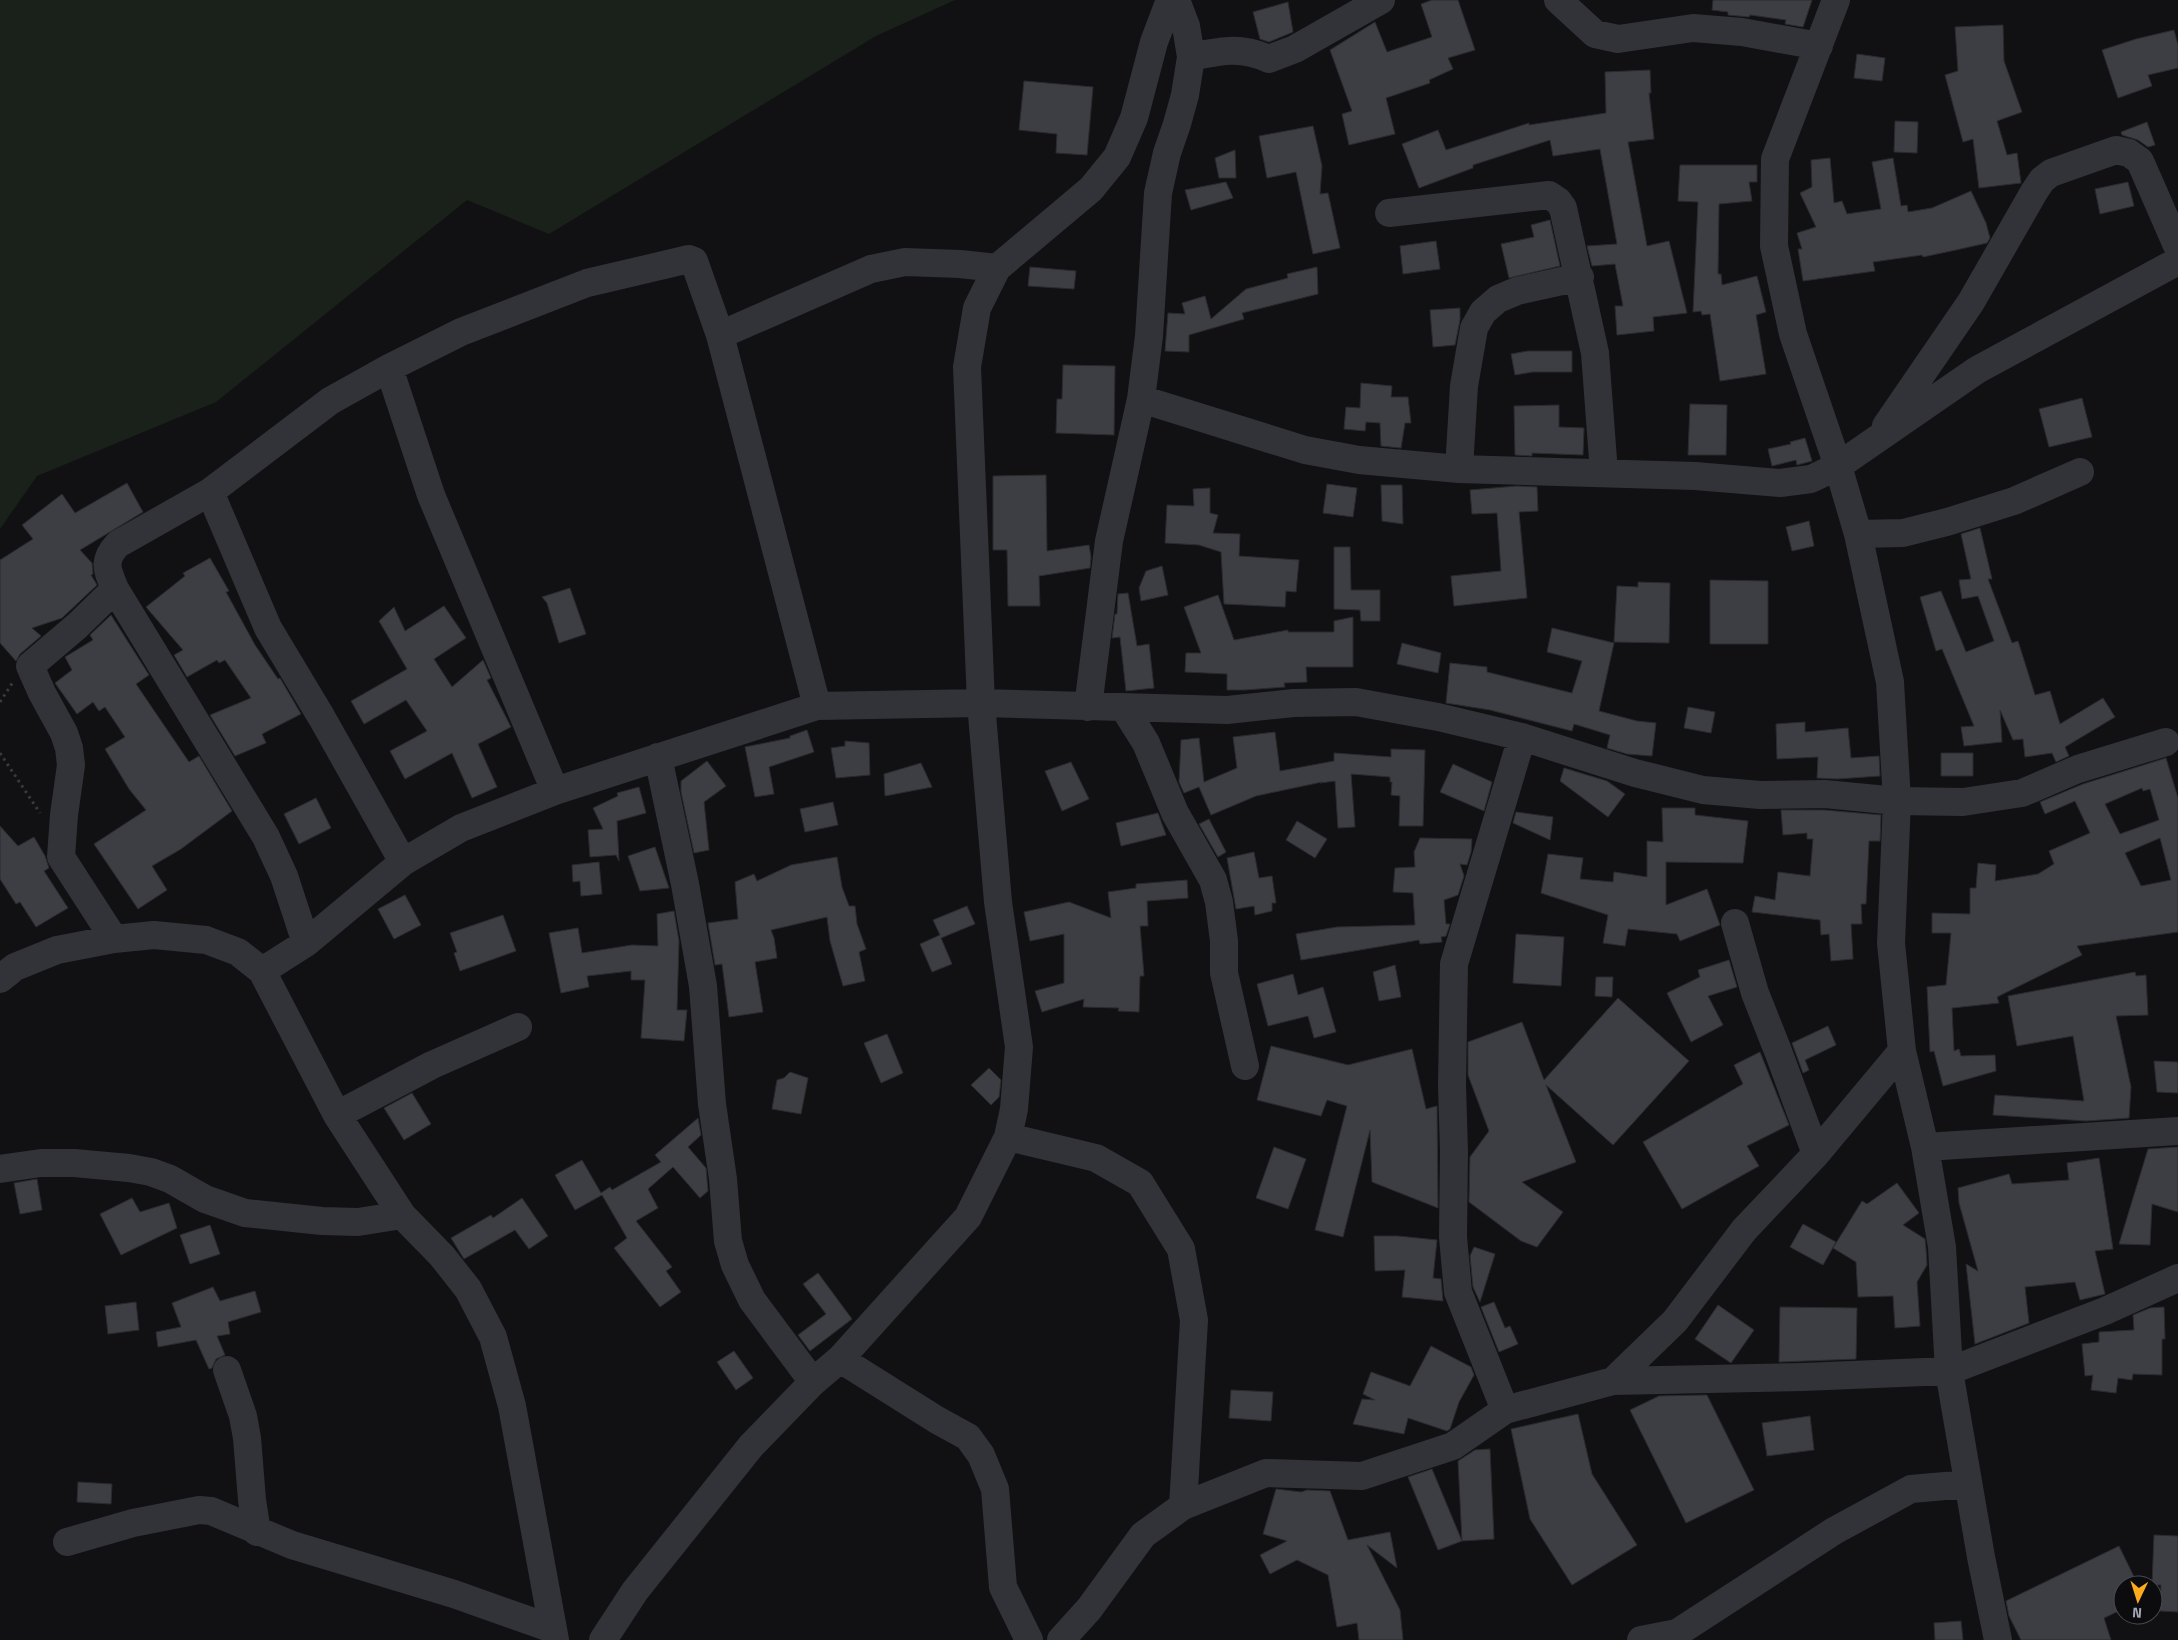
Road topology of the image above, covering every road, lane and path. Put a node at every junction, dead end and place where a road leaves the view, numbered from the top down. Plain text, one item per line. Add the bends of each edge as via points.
1 (1170, 0) edge
2 (1176, 0) edge
3 (1381, 0) edge
4 (1558, 0) edge
5 (1836, 0) edge
6 (1818, 46) junction
7 (1191, 57) junction
8 (1389, 213) dead end
9 (2178, 248) edge
10 (2178, 261) edge
11 (997, 268) junction
12 (1580, 278) junction
13 (720, 335) junction
14 (389, 368) junction
15 (1141, 399) junction
16 (1880, 436) junction
17 (1838, 466) junction
18 (1459, 469) junction
19 (2080, 472) dead end
20 (1604, 473) junction
21 (210, 492) junction
22 (1858, 534) junction
23 (115, 589) junction
24 (981, 703) junction
25 (817, 706) junction
26 (1088, 707) junction
27 (1124, 708) junction
28 (1522, 737) junction
29 (2166, 742) dead end
30 (0, 753) edge
31 (658, 756) junction
32 (555, 791) junction
33 (1897, 800) junction
34 (41, 816) dead end
35 (403, 862) junction
36 (1735, 923) dead end
37 (114, 939) junction
38 (306, 943) junction
39 (262, 971) junction
40 (0, 978) edge
41 (518, 1027) dead end
42 (1902, 1051) junction
43 (1245, 1066) dead end
44 (337, 1115) junction
45 (2178, 1131) edge
46 (1008, 1137) junction
47 (1926, 1147) junction
48 (1816, 1154) junction
49 (0, 1169) edge
50 (402, 1215) junction
51 (2178, 1278) edge
52 (840, 1359) junction
53 (228, 1370) dead end
54 (1949, 1371) junction
55 (1613, 1381) junction
56 (814, 1382) junction
57 (1505, 1410) junction
58 (1968, 1484) junction
59 (1183, 1506) junction
60 (257, 1532) junction
61 (67, 1542) dead end
62 (554, 1634) edge
63 (1990, 1637) edge
64 (603, 1640) edge
65 (1029, 1640) edge
66 (1061, 1640) edge
67 (1641, 1640) edge

1 - 11 street via 1154,42 1134,118 1117,157 1091,190
2 - 7 street via 1186,26
3 - 7 street via 1296,49 1269,59 1253,52 1235,50
4 - 6 street via 1595,34 1618,38 1693,28 1742,32
5 - 6 street
6 - 17 street via 1775,159 1774,246 1793,334
7 - 15 street via 1183,102 1158,193
8 - 12 street via 1549,195 1563,208
9 - 16 street via 2140,160 2129,153 2116,150 2051,173 2034,192 1970,302
10 - 16 street via 1977,370
11 - 13 street via 905,262 871,270
11 - 24 street via 977,308 967,367
12 - 18 street via 1517,291 1498,299 1483,312 1474,328 1464,386
12 - 20 street via 1595,353
13 - 14 street via 694,262 682,260 587,283 462,332
13 - 25 street
14 - 21 street via 330,401
14 - 32 street via 431,495
15 - 18 street via 1305,450 1359,460
15 - 26 street via 1108,541
16 - 17 street
17 - 20 street via 1812,479 1780,483
17 - 22 street
18 - 20 street
19 - 22 street via 2014,501 1947,522 1903,534
21 - 23 street via 118,544 109,554 107,568
21 - 35 street via 268,628
22 - 33 street via 1890,682
23 - 37 street via 30,666 69,748 71,765 61,856
23 - 38 street via 262,829 284,876
24 - 25 street
24 - 26 street
24 - 46 street via 998,902 1019,1046
25 - 31 street
26 - 27 street
27 - 28 street via 1227,710 1294,703 1356,702
27 - 43 street via 1146,743 1175,813 1213,880 1224,941 1224,973
28 - 33 street via 1635,773 1703,790
28 - 57 street via 1454,964 1453,1237 1458,1292
29 - 33 street via 2078,769 2022,793 1963,802
30 - 34 path
31 - 32 street
31 - 56 street via 703,986 712,1104 728,1241 735,1265 752,1300
32 - 35 street via 461,828
33 - 42 street via 1890,942
35 - 38 street
36 - 48 street via 1755,993
37 - 39 street via 154,935 206,940 238,952
37 - 40 street via 57,950 15,967
38 - 39 street
39 - 44 street
41 - 44 street via 432,1065
42 - 47 street
42 - 48 street
44 - 50 street
45 - 47 street
46 - 52 street via 968,1217
46 - 59 street via 1096,1158 1140,1183 1181,1249 1194,1320
47 - 54 street via 1942,1247
48 - 55 street via 1744,1230 1675,1321
49 - 50 street via 41,1163 129,1168 170,1179 205,1200 245,1212 358,1222
50 - 62 street via 442,1256 468,1289 493,1337 512,1406
51 - 54 street
52 - 56 street
52 - 65 street via 968,1436 981,1456 995,1489 1003,1587
53 - 60 street via 245,1431
54 - 55 street
54 - 58 street
55 - 57 street
56 - 64 street via 751,1446 635,1591
57 - 59 street via 1452,1446 1362,1476 1266,1473
58 - 63 street
58 - 67 street via 1911,1489 1834,1531 1678,1633
59 - 66 street via 1143,1535 1089,1609
60 - 61 street via 224,1516 199,1510 133,1523
60 - 62 street via 454,1594

